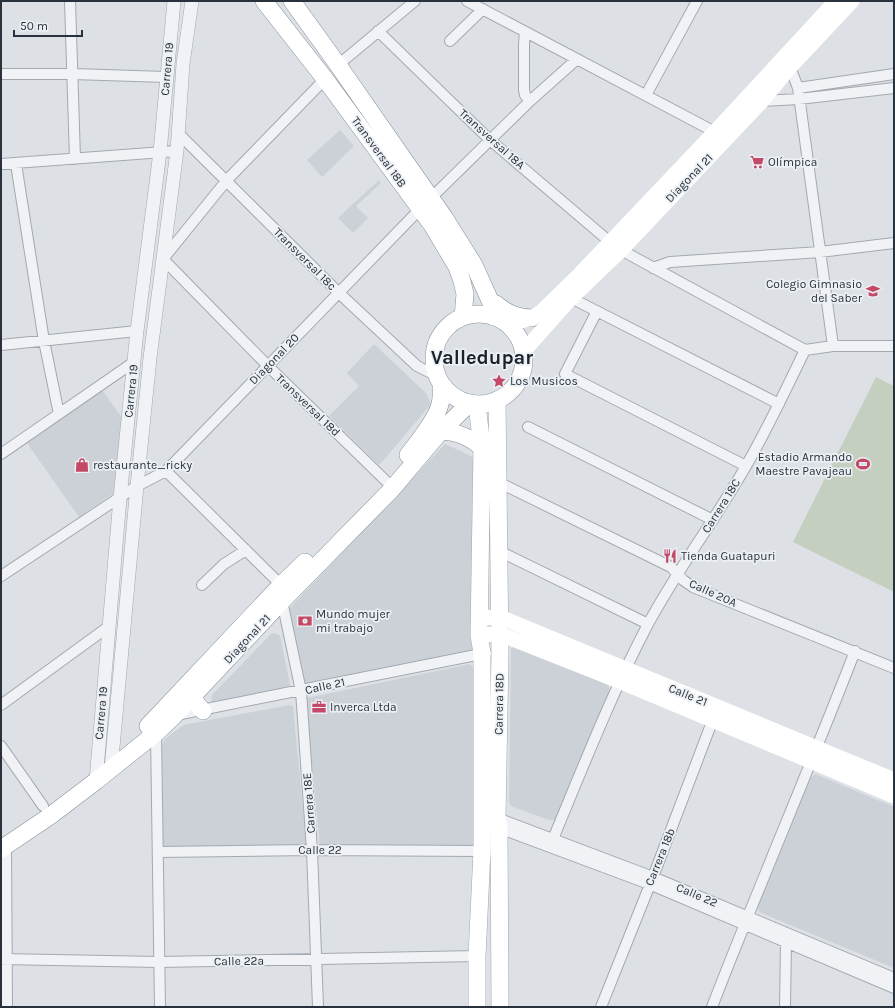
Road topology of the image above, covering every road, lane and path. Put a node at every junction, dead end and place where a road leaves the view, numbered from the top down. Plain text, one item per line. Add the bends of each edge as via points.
1 (70, 1) edge
2 (174, 1) edge
3 (192, 1) edge
4 (264, 1) edge
5 (292, 1) edge
6 (415, 1) edge
7 (467, 1) edge
8 (697, 1) edge
9 (836, 1) edge
10 (852, 1) edge
11 (823, 7) edge
12 (483, 9) junction
13 (378, 31) junction
14 (525, 32) junction
15 (450, 41) dead end
16 (577, 59) junction
17 (338, 65) junction
18 (790, 67) junction
19 (1, 74) edge
20 (73, 74) junction
21 (894, 74) edge
22 (166, 77) junction
23 (325, 79) junction
24 (798, 88) junction
25 (894, 88) edge
26 (646, 95) junction
27 (799, 99) junction
28 (530, 101) junction
29 (762, 101) junction
30 (716, 132) junction
31 (178, 133) junction
32 (490, 140) junction
33 (177, 151) junction
34 (160, 152) junction
35 (75, 159) junction
36 (1, 164) edge
37 (16, 164) junction
38 (227, 180) junction
39 (426, 204) junction
40 (894, 243) edge
41 (615, 246) junction
42 (820, 252) junction
43 (163, 259) junction
44 (654, 268) junction
45 (339, 293) junction
46 (487, 294) junction
47 (571, 298) junction
48 (597, 311) junction
49 (462, 317) junction
50 (532, 318) junction
51 (499, 319) junction
52 (137, 331) junction
53 (44, 342) junction
54 (1, 345) edge
55 (833, 346) junction
56 (894, 346) edge
57 (805, 350) junction
58 (523, 352) junction
59 (134, 362) junction
60 (268, 366) junction
61 (439, 379) junction
62 (497, 400) junction
63 (473, 404) junction
64 (779, 404) junction
65 (59, 414) junction
66 (528, 428) dead end
67 (441, 431) junction
68 (482, 448) junction
69 (1, 454) edge
70 (746, 466) junction
71 (166, 471) junction
72 (386, 481) junction
73 (498, 482) junction
74 (137, 486) junction
75 (120, 498) junction
76 (713, 520) junction
77 (246, 550) junction
78 (499, 551) junction
79 (677, 574) junction
80 (1, 576) edge
81 (202, 585) dead end
82 (282, 593) junction
83 (500, 617) junction
84 (479, 618) junction
85 (648, 624) junction
86 (108, 627) junction
87 (500, 634) junction
88 (479, 635) junction
89 (855, 651) junction
90 (482, 653) junction
91 (500, 653) junction
92 (894, 668) edge
93 (622, 675) junction
94 (301, 691) junction
95 (193, 696) junction
96 (1, 705) edge
97 (203, 711) junction
98 (715, 713) junction
99 (174, 716) junction
100 (154, 728) junction
101 (1, 746) edge
102 (814, 755) junction
103 (104, 767) junction
104 (894, 780) edge
105 (894, 796) edge
106 (43, 806) junction
107 (498, 823) junction
108 (553, 839) junction
109 (3, 843) edge
110 (312, 850) junction
111 (482, 851) junction
112 (158, 852) junction
113 (651, 880) junction
114 (746, 920) junction
115 (786, 942) junction
116 (477, 956) junction
117 (4, 959) edge
118 (317, 960) junction
119 (159, 962) junction
120 (894, 978) edge
121 (894, 988) edge
122 (7, 1007) edge
123 (160, 1007) edge
124 (318, 1007) edge
125 (477, 1007) edge
126 (500, 1007) edge
127 (600, 1007) edge
128 (712, 1007) edge
129 (785, 1007) edge

1 - 20 street
2 - 22 street, Carrera 19
3 - 31 street, Carrera 19 via 183,62
4 - 23 main road, Transversal 18B
5 - 17 main road, Transversal 18B
6 - 13 street
7 - 12 street
8 - 26 street
9 - 11 main road, Diagonal 21
10 - 18 main road, Diagonal 21
11 - 30 main road, Diagonal 21
12 - 14 street
12 - 15 street
13 - 17 street
13 - 32 street, Transversal 18A
14 - 16 street
14 - 28 street via 524,90
16 - 26 street
16 - 28 street, Diagonal 20
17 - 39 main road, Transversal 18B
18 - 24 street
18 - 29 main road, Diagonal 21
19 - 20 street
20 - 22 street
20 - 35 street
21 - 24 street
22 - 34 street, Carrera 19
23 - 38 street
23 - 39 main road, Transversal 18B
24 - 27 street
25 - 27 street
26 - 30 street
27 - 29 street
27 - 42 street
28 - 32 street, Diagonal 20
29 - 41 main road, Diagonal 21
30 - 41 main road, Diagonal 21
31 - 33 street, Carrera 19
31 - 38 street, Transversal 18c
32 - 39 street, Diagonal 20
32 - 41 street, Transversal 18A
33 - 34 street
33 - 43 street, Carrera 19
34 - 35 street
34 - 52 street, Carrera 19
35 - 37 street
36 - 37 street
37 - 53 street
38 - 43 street
38 - 45 street, Transversal 18c
39 - 45 street, Diagonal 20
39 - 46 main road, Transversal 18B via 444,217 474,265
39 - 49 main road, Transversal 18B via 462,281 465,294
40 - 42 street
41 - 44 street, Transversal 18A
41 - 47 main road, Diagonal 21
41 - 50 main road, Diagonal 21
42 - 44 street via 670,262
42 - 55 street
43 - 60 street, Transversal 18d
43 - 74 street, Carrera 19
44 - 57 street, Transversal 18A
45 - 60 street, Diagonal 20
45 - 61 street, Transversal 18c via 417,366
46 - 50 main road via 506,312
46 - 51 main road, Transversal 18B
47 - 48 street
47 - 58 main road, Diagonal 21
48 - 64 street
48 - 70 street via 565,374
49 - 51 main road via 484,315
49 - 61 main road via 443,331 437,342 434,365
50 - 51 main road, Diagonal 21 via 517,322
51 - 58 main road via 517,335
52 - 53 street
52 - 59 street, Carrera 19
53 - 54 street
53 - 65 street
55 - 56 street
55 - 57 street
57 - 64 street, Carrera 18C
58 - 62 main road via 524,364 521,375 515,386
59 - 65 street
59 - 75 street, Carrera 19
60 - 71 street, Diagonal 20
60 - 72 street, Transversal 18d
61 - 63 main road via 448,392
61 - 72 main road, Diagonal 21 via 440,402 434,417 414,448
62 - 63 main road via 487,404
62 - 73 main road, Carrera 18D
63 - 67 main road, Diagonal 21
63 - 68 main road, Carrera 18D
64 - 70 street, Carrera 18C
65 - 69 street
66 - 76 street
67 - 68 main road via 464,435
67 - 82 main road, Diagonal 21 via 392,489
68 - 84 main road, Carrera 18D
70 - 76 street, Carrera 18C
71 - 74 street, Diagonal 20
71 - 77 street
72 - 82 main road, Diagonal 21
73 - 78 main road, Carrera 18D
73 - 79 street, Calle 20A via 671,567
74 - 75 street, Diagonal 20
74 - 103 street, Carrera 19
75 - 80 street, Diagonal 20
75 - 86 street, Carrera 19
76 - 79 street, Carrera 18C
77 - 81 street via 224,564
77 - 82 street
78 - 83 main road, Carrera 18D
78 - 85 street
79 - 85 street, Carrera 18C
79 - 89 street, Calle 20A via 693,587
82 - 94 street, Carrera 18E
82 - 95 main road, Diagonal 21
82 - 100 main road, Diagonal 21
83 - 84 main road, Calle 21
83 - 87 main road, Carrera 18D
83 - 93 main road, Calle 21
84 - 88 main road, Carrera 18D
85 - 93 street, Carrera 18C
86 - 96 street
86 - 103 street, Carrera 19
87 - 88 main road, Calle 21
87 - 91 main road, Carrera 18D
87 - 93 main road, Calle 21
88 - 90 main road, Carrera 18D
89 - 92 street, Calle 20A
89 - 102 street
90 - 91 street, Calle 21
90 - 94 street, Calle 21
90 - 111 main road, Carrera 18D
91 - 107 main road, Carrera 18D
93 - 98 main road, Calle 21
93 - 108 street
94 - 97 street, Calle 21
94 - 110 street, Carrera 18E
95 - 97 main road
95 - 99 main road, Diagonal 21
97 - 99 street, Calle 21
98 - 102 main road, Calle 21
98 - 113 street, Carrera 18b
99 - 100 main road, Diagonal 21
100 - 103 main road, Diagonal 21
100 - 112 street
101 - 106 street
102 - 104 main road, Calle 21
102 - 105 main road, Calle 21
102 - 114 street
103 - 106 main road, Diagonal 21
103 - 109 main road, Diagonal 21 via 50,816
106 - 109 main road, Diagonal 21
107 - 108 street, Calle 22
107 - 113 street, Calle 22
107 - 126 main road, Carrera 18D
108 - 113 street, Calle 22
109 - 117 street
110 - 111 street, Calle 22
110 - 112 street, Calle 22
110 - 118 street, Carrera 18E
111 - 116 main road, Carrera 18D
112 - 119 street
113 - 114 street, Calle 22
113 - 127 street, Carrera 18b
114 - 115 street, Calle 22
114 - 120 street, Calle 22
114 - 128 street
115 - 121 street, Calle 22
115 - 129 street
116 - 118 street, Calle 22a
116 - 125 main road, Carrera 18D
117 - 119 street, Calle 22a
117 - 122 street
118 - 119 street, Calle 22a
118 - 124 street, Carrera 18E
119 - 123 street

